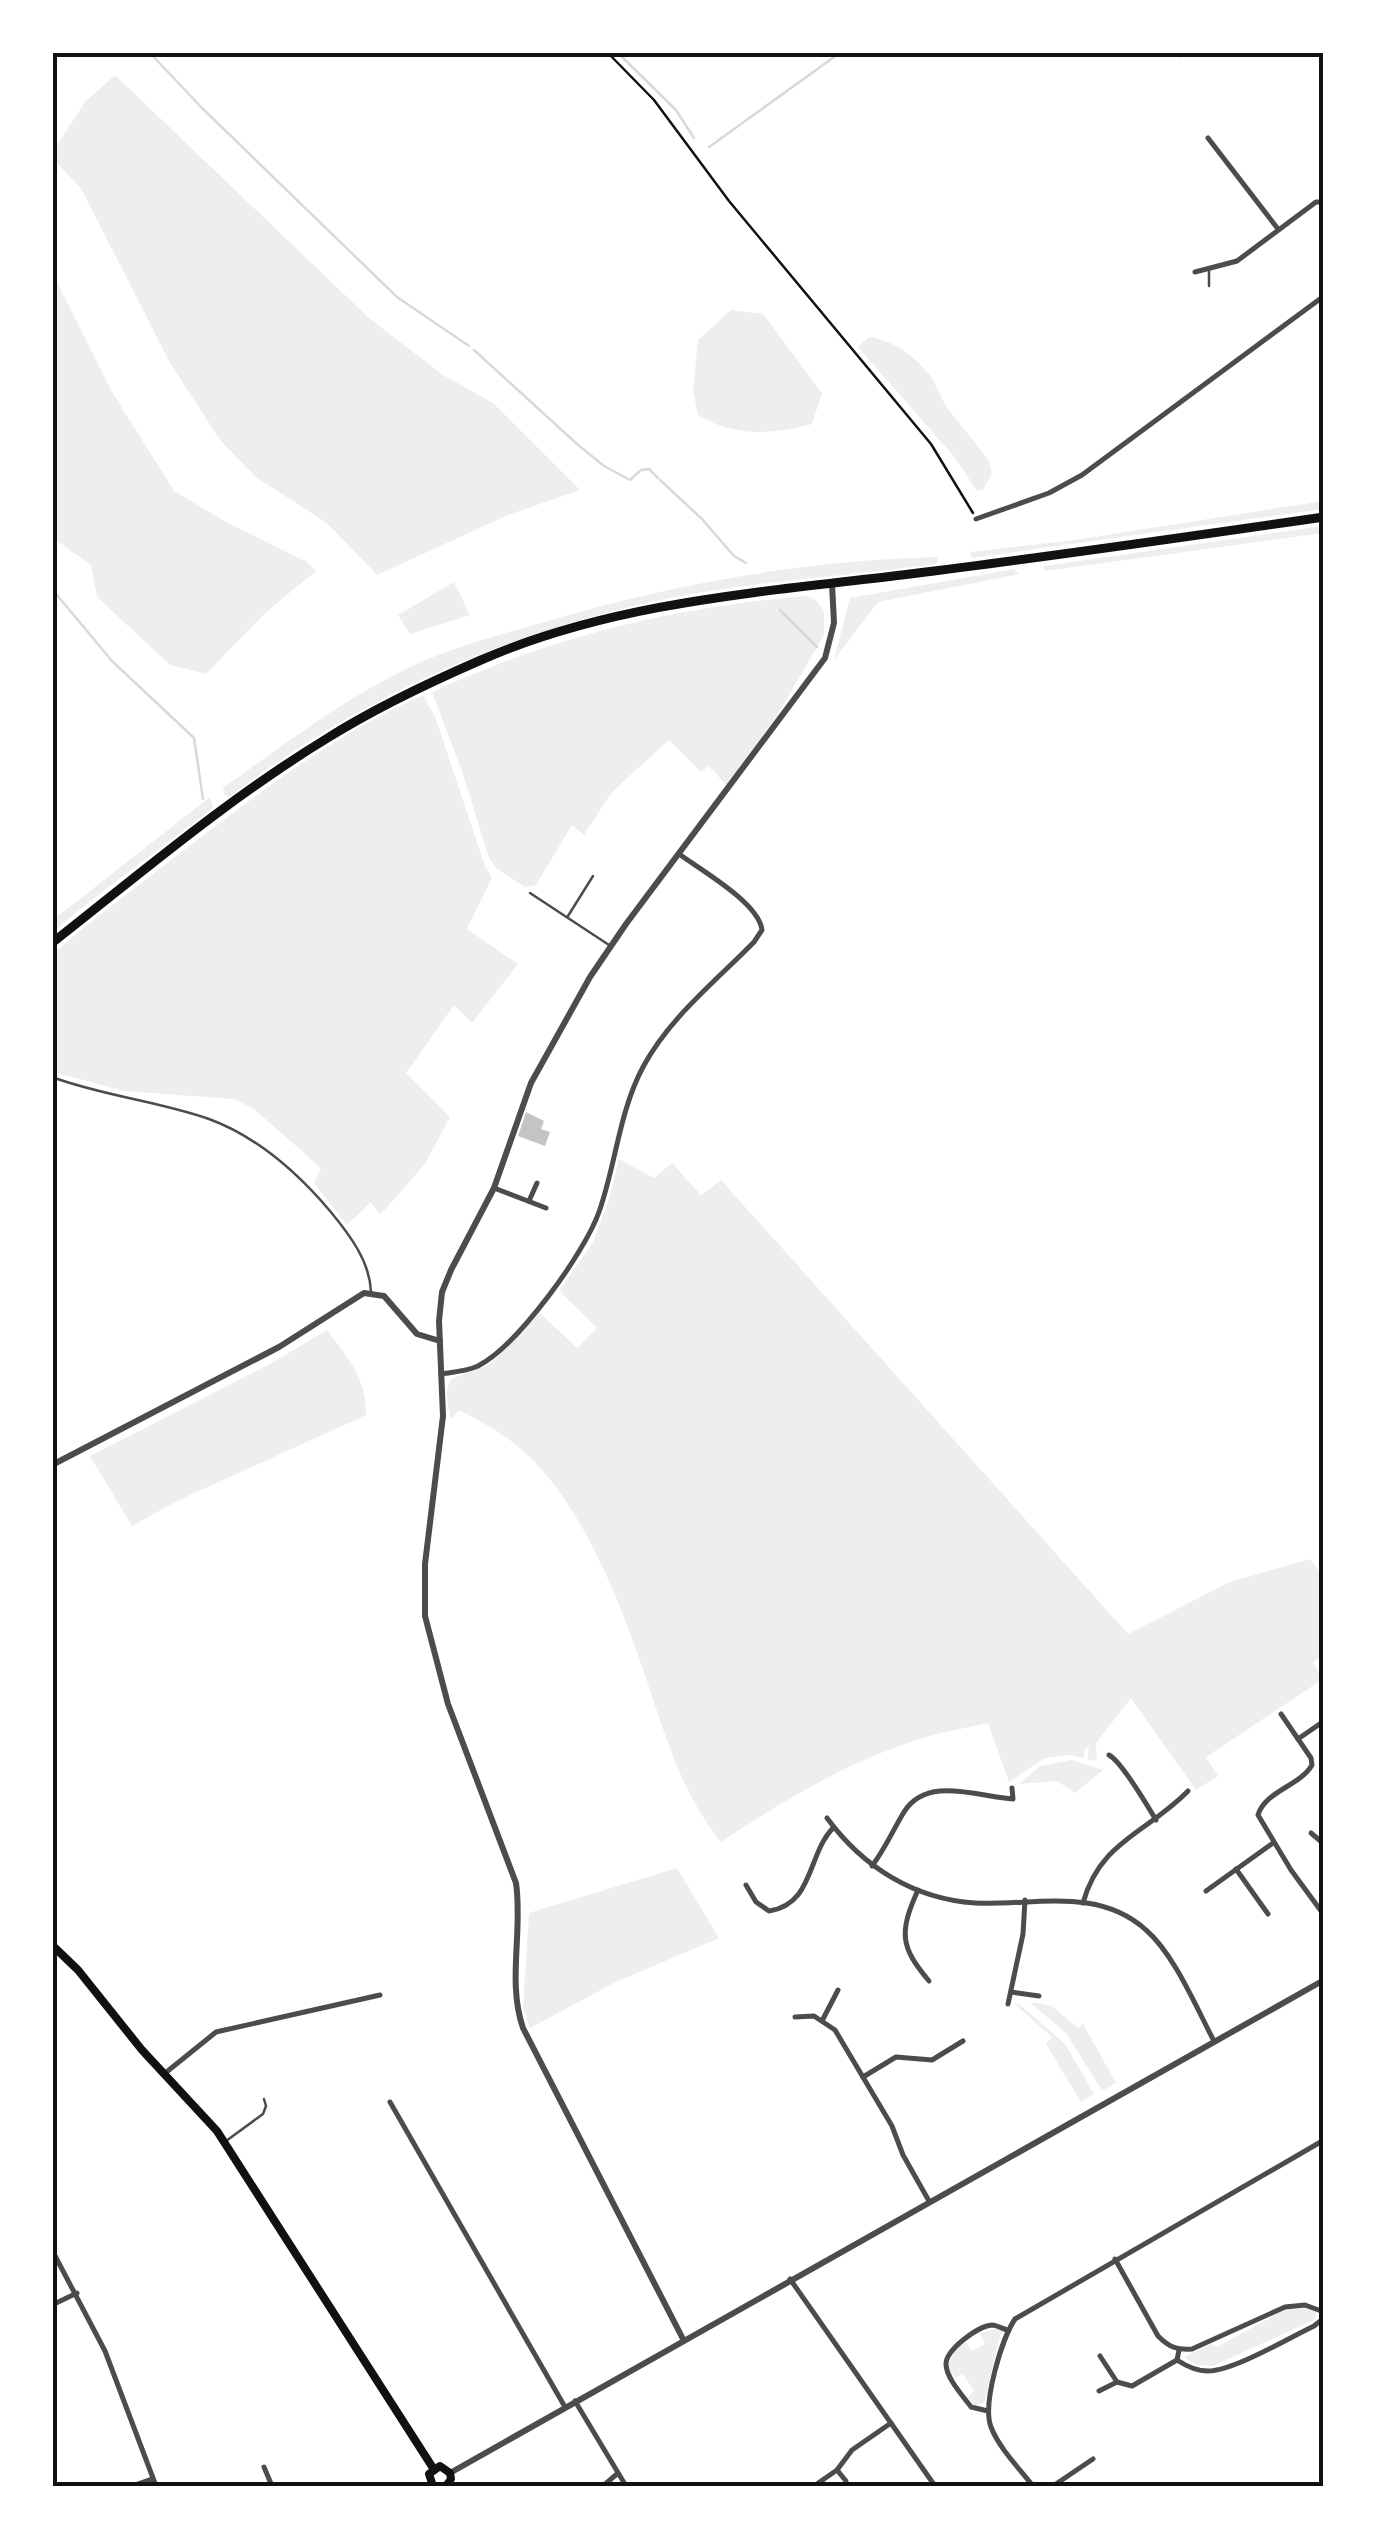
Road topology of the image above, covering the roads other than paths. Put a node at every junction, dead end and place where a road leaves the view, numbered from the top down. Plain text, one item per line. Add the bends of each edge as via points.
1 (1208, 138) dead end
2 (1324, 202) edge
3 (1278, 229) junction
4 (1209, 270) junction
5 (1195, 272) dead end
6 (1209, 286) dead end
7 (1324, 296) edge
8 (1324, 517) edge
9 (976, 518) road end
10 (832, 584) junction
11 (679, 854) junction
12 (592, 876) dead end
13 (530, 894) dead end
14 (568, 918) junction
15 (52, 943) edge
16 (610, 946) junction
17 (52, 1077) edge
18 (537, 1183) dead end
19 (494, 1188) junction
20 (529, 1201) junction
21 (546, 1208) dead end
22 (371, 1292) junction
23 (440, 1341) junction
24 (442, 1374) junction
25 (52, 1466) edge
26 (1281, 1714) dead end
27 (1324, 1720) edge
28 (1298, 1738) junction
29 (1110, 1755) dead end
30 (1012, 1788) dead end
31 (1188, 1791) dead end
32 (827, 1818) dead end
33 (1156, 1820) junction
34 (834, 1828) junction
35 (1311, 1833) dead end
36 (1273, 1842) junction
37 (1324, 1844) edge
38 (872, 1866) junction
39 (1236, 1869) junction
40 (746, 1885) dead end
41 (918, 1890) junction
42 (1206, 1891) dead end
43 (1025, 1900) junction
44 (1083, 1903) junction
45 (769, 1911) junction
46 (1268, 1914) dead end
47 (1324, 1915) edge
48 (766, 1920) dead end
49 (52, 1945) edge
50 (927, 1964) dead end
51 (920, 1970) junction
52 (1324, 1980) edge
53 (929, 1981) dead end
54 (838, 1990) dead end
55 (1011, 1992) junction
56 (380, 1994) dead end
57 (1039, 1996) dead end
58 (1008, 2004) dead end
59 (795, 2017) dead end
60 (823, 2019) junction
61 (1214, 2040) junction
62 (963, 2041) dead end
63 (164, 2074) junction
64 (863, 2077) junction
65 (264, 2099) dead end
66 (390, 2102) dead end
67 (1324, 2140) edge
68 (224, 2142) junction
69 (929, 2201) junction
70 (52, 2250) edge
71 (1115, 2259) junction
72 (790, 2279) junction
73 (77, 2293) junction
74 (52, 2305) edge
75 (1324, 2315) edge
76 (1007, 2330) junction
77 (683, 2339) junction
78 (1179, 2350) junction
79 (1100, 2356) dead end
80 (1177, 2360) junction
81 (1117, 2382) junction
82 (1099, 2392) dead end
83 (576, 2401) junction
84 (565, 2406) junction
85 (988, 2411) junction
86 (891, 2423) junction
87 (1093, 2459) dead end
88 (264, 2467) dead end
89 (433, 2468) junction
90 (837, 2470) junction
91 (450, 2473) junction
92 (618, 2473) junction
93 (153, 2478) junction
94 (846, 2481) dead end
95 (132, 2486) edge
96 (156, 2486) edge
97 (272, 2486) edge
98 (430, 2486) edge
99 (446, 2486) edge
100 (603, 2486) edge
101 (626, 2486) edge
102 (814, 2486) edge
103 (936, 2486) edge
104 (1033, 2486) edge
105 (1054, 2486) edge

1 - 3 street
2 - 3 street
3 - 4 street via 1237,261
4 - 5 street
4 - 6 lane
7 - 9 street via 1082,475
8 - 10 highway
10 - 11 street via 825,658
10 - 15 highway via 693,600 589,623 419,688 265,779
11 - 16 street
11 - 24 street via 745,903 762,930 644,1064 600,1209 576,1258 490,1358
12 - 14 lane
13 - 14 lane
14 - 16 lane
16 - 19 street via 530,1083
17 - 22 lane via 209,1119 266,1149 336,1220 369,1271
18 - 20 street
19 - 20 street
19 - 23 street via 446,1280
20 - 21 street
22 - 23 street via 388,1300 416,1334
22 - 25 street
23 - 24 street
24 - 77 street via 425,1616 448,1704 512,1869 523,2028
26 - 28 street
27 - 28 street
28 - 36 street via 1312,1765 1260,1808
29 - 33 street
30 - 38 street via 1014,1803 928,1793 904,1813
31 - 33 street
32 - 34 street
33 - 44 street via 1110,1850
34 - 38 street
34 - 45 street via 820,1844 805,1887 790,1904
35 - 37 street
36 - 39 street
36 - 47 street
38 - 41 street
39 - 42 street
39 - 46 street
40 - 45 street
41 - 43 street via 980,1903
41 - 51 street via 904,1940
43 - 44 street
43 - 55 street
44 - 61 street via 1115,1911 1146,1930
45 - 48 street
49 - 63 main road
50 - 51 street
51 - 53 street
52 - 61 street
54 - 60 street
55 - 57 street
55 - 58 street
56 - 63 street via 216,2032
59 - 60 street
60 - 64 street
61 - 69 street
62 - 64 street via 932,2060 896,2057
63 - 68 main road
64 - 69 street
65 - 68 lane via 263,2114
66 - 84 street
67 - 71 street
68 - 89 main road
69 - 72 street
70 - 73 street
71 - 76 street via 1026,2310
71 - 78 street via 1158,2336
72 - 77 street
72 - 86 street
73 - 74 street
73 - 93 street via 106,2350
75 - 78 street via 1305,2305 1285,2307
75 - 80 street via 1314,2326 1221,2369 1200,2371
76 - 85 street
76 - 85 street via 986,2327 948,2357 947,2371 971,2407
77 - 83 street
78 - 80 street
79 - 81 street
80 - 81 street via 1138,2384
81 - 82 street
83 - 84 street
83 - 92 street
84 - 91 street
85 - 104 street via 992,2430
86 - 90 street via 852,2450
86 - 103 street
87 - 105 street
88 - 97 street
89 - 91 main road
89 - 98 main road
90 - 94 street
90 - 102 street
91 - 99 main road
92 - 100 street
92 - 101 street
93 - 95 street
93 - 96 street

